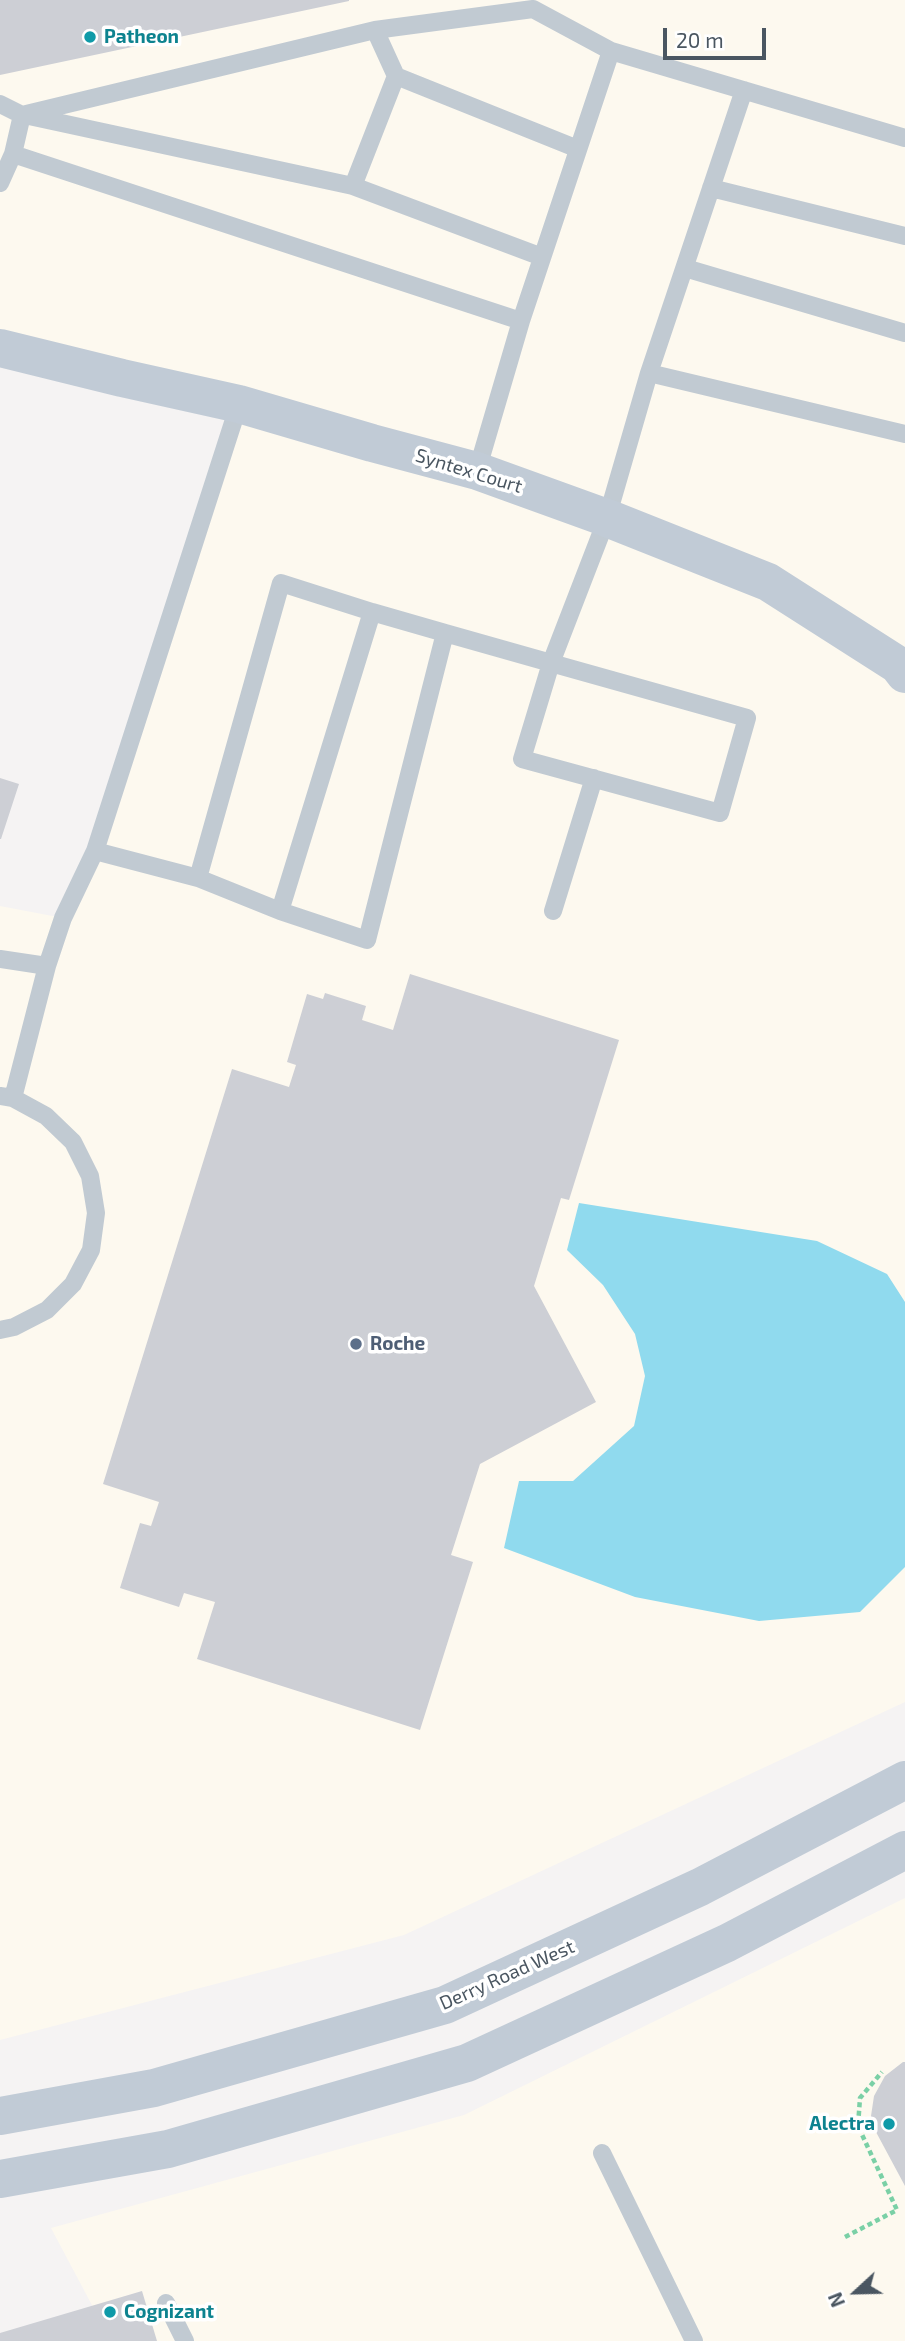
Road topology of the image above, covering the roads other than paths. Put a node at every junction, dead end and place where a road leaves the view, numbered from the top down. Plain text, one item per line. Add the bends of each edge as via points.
1 (375, 30) junction
2 (611, 51) junction
3 (396, 76) junction
4 (744, 90) junction
5 (0, 104) edge
6 (22, 115) junction
7 (905, 138) edge
8 (578, 149) junction
9 (13, 154) junction
10 (0, 183) edge
11 (353, 186) junction
12 (711, 188) junction
13 (905, 236) edge
14 (542, 257) junction
15 (685, 268) junction
16 (521, 321) junction
17 (905, 333) edge
18 (0, 348) edge
19 (649, 373) junction
20 (239, 404) junction
21 (905, 434) edge
22 (477, 471) junction
23 (607, 518) junction
24 (372, 612) junction
25 (445, 633) junction
26 (551, 663) junction
27 (905, 674) edge
28 (594, 778) junction
29 (95, 851) junction
30 (198, 878) junction
31 (280, 911) junction
32 (553, 911) dead end
33 (0, 958) edge
34 (47, 965) junction
35 (6, 1097) edge
36 (0, 1330) edge
37 (905, 1780) edge
38 (905, 1850) edge
39 (0, 2116) edge
40 (602, 2153) dead end
41 (0, 2179) edge
42 (166, 2303) dead end
43 (185, 2341) edge
44 (694, 2341) edge

1 - 2 lane via 533,9
1 - 3 lane
1 - 6 lane
2 - 4 lane
2 - 8 lane
3 - 8 lane
3 - 11 lane
4 - 7 lane
4 - 12 lane
5 - 6 lane
6 - 9 lane
6 - 11 lane
8 - 14 lane
9 - 10 lane
9 - 16 lane
11 - 14 lane
12 - 13 lane
12 - 15 lane
14 - 16 lane
15 - 17 lane
15 - 19 lane
16 - 22 lane
18 - 20 main road, Syntex Court
19 - 21 lane
19 - 23 lane
20 - 22 main road, Syntex Court
20 - 29 lane
22 - 23 main road, Syntex Court
23 - 26 lane
23 - 27 main road, Syntex Court via 768,582 898,665
24 - 25 lane
24 - 30 lane via 281,583
24 - 31 lane
25 - 26 lane
25 - 31 lane via 367,940
26 - 28 lane via 522,758
26 - 28 lane via 747,718 720,813
28 - 32 lane
29 - 30 lane
29 - 34 lane
30 - 31 lane
33 - 34 lane
34 - 35 lane
35 - 36 lane via 46,1116 73,1142 90,1176 96,1213 91,1250 74,1284 47,1310
37 - 39 main road, Derry Road West via 700,1886 445,2005 154,2088
38 - 41 main road via 727,1942 467,2063 168,2149
40 - 44 lane
42 - 43 lane

